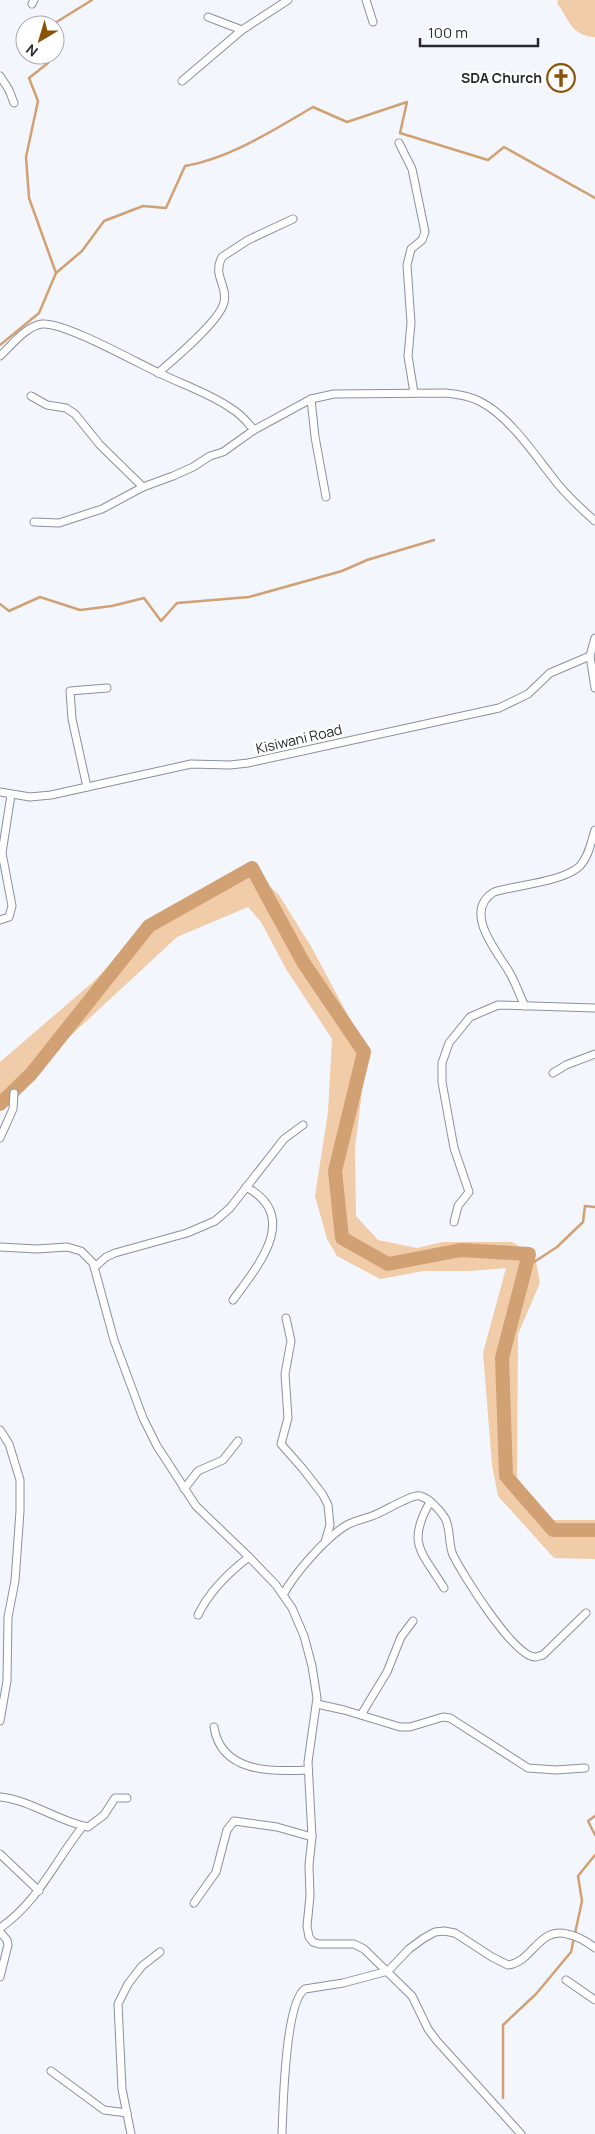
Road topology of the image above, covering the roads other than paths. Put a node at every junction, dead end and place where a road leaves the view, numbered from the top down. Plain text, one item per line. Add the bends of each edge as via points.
1 (288, 0) edge
2 (366, 0) edge
3 (208, 17) dead end
4 (373, 22) dead end
5 (242, 30) junction
6 (0, 76) edge
7 (182, 81) dead end
8 (14, 103) dead end
9 (399, 143) dead end
10 (293, 219) dead end
11 (0, 356) edge
12 (158, 373) junction
13 (414, 394) junction
14 (31, 396) dead end
15 (311, 399) junction
16 (254, 430) junction
17 (143, 487) junction
18 (326, 497) dead end
19 (595, 521) edge
20 (34, 522) dead end
21 (595, 638) edge
22 (590, 656) junction
23 (107, 688) dead end
24 (595, 688) edge
25 (87, 787) junction
26 (0, 792) edge
27 (11, 795) junction
28 (595, 830) edge
29 (1, 853) edge
30 (0, 920) edge
31 (525, 1006) junction
32 (595, 1008) edge
33 (595, 1054) edge
34 (553, 1073) dead end
35 (14, 1093) dead end
36 (303, 1125) dead end
37 (0, 1138) edge
38 (246, 1187) junction
39 (454, 1222) dead end
40 (0, 1247) edge
41 (95, 1267) junction
42 (233, 1300) dead end
43 (286, 1318) dead end
44 (0, 1430) edge
45 (238, 1441) dead end
46 (184, 1489) junction
47 (430, 1502) junction
48 (325, 1543) junction
49 (249, 1556) junction
50 (444, 1588) dead end
51 (283, 1594) junction
52 (586, 1613) dead end
53 (198, 1615) dead end
54 (413, 1621) dead end
55 (317, 1704) junction
56 (361, 1715) junction
57 (0, 1722) edge
58 (214, 1727) dead end
59 (585, 1768) dead end
60 (308, 1770) junction
61 (0, 1797) edge
62 (126, 1798) dead end
63 (84, 1826) junction
64 (312, 1837) junction
65 (0, 1854) edge
66 (39, 1891) junction
67 (194, 1903) dead end
68 (0, 1928) edge
69 (0, 1932) edge
70 (595, 1948) edge
71 (160, 1952) dead end
72 (388, 1971) junction
73 (0, 1977) edge
74 (566, 1980) dead end
75 (595, 2000) edge
76 (51, 2071) dead end
77 (127, 2114) junction
78 (131, 2134) edge
79 (282, 2134) edge
80 (521, 2134) edge

1 - 5 street
2 - 4 street
3 - 5 street
5 - 7 street
6 - 8 street
9 - 13 street via 412,169 425,232 422,240 411,250 407,264 411,310 408,356
10 - 12 street via 248,240 222,257 218,272 225,295 223,306
11 - 12 street via 27,331 42,324 76,333
12 - 16 street via 225,404
13 - 15 street via 334,394
13 - 19 street via 456,394 483,403 518,434 550,475
14 - 17 street via 75,414 100,445
15 - 16 street
15 - 18 street
16 - 17 street via 223,452
17 - 20 street via 102,509 73,519 59,523
21 - 22 street
22 - 24 street
22 - 25 street, Kisiwani Road via 550,673 528,694 514,702 486,712 444,718 248,763 191,764
23 - 25 street via 70,691 72,719
25 - 27 street, Kisiwani Road via 51,795
26 - 27 street, Kisiwani Road
27 - 29 street
28 - 31 street via 588,855 579,866 567,873 494,892 488,895 481,908 485,931
29 - 30 street via 12,906 9,918
31 - 32 street
31 - 39 street via 498,1005 470,1018 444,1052 441,1073 449,1122 469,1192 458,1206
33 - 34 street
35 - 37 street via 13,1109
36 - 38 street via 284,1138
38 - 41 street via 223,1215 205,1227 114,1253
38 - 42 street via 266,1202 272,1233 261,1262
40 - 41 street via 67,1247 81,1252
41 - 46 street via 114,1340 143,1418
43 - 48 street via 291,1341 285,1374 288,1418 281,1444 328,1505 330,1525
44 - 57 street via 9,1444 20,1480 15,1581 8,1617 7,1681
45 - 46 street via 223,1460 198,1471
46 - 49 street via 204,1515
47 - 48 street via 423,1497 411,1496 391,1508 352,1522
47 - 50 street via 419,1527 418,1544
47 - 52 street via 446,1520 451,1548 459,1564 495,1621 519,1648 531,1656 542,1655
48 - 51 street
49 - 51 street
49 - 53 street via 217,1586
51 - 55 street via 304,1636 316,1685
54 - 56 street via 401,1637 387,1672
55 - 56 street
55 - 60 street
56 - 59 street via 400,1727 450,1718 528,1768
58 - 60 street via 226,1752 246,1765 270,1771
60 - 64 street
61 - 63 street via 25,1802
62 - 63 street via 118,1797 97,1821
63 - 66 street
64 - 67 street via 234,1821 227,1830 216,1872
64 - 72 street via 309,1937 320,1944 354,1944
65 - 66 street
66 - 68 street
69 - 73 street via 8,1945
70 - 72 street via 575,1936 553,1932 520,1961 508,1966 455,1933 444,1931 409,1948
71 - 77 street via 142,1966 118,2004 122,2089
72 - 79 street via 300,1992 295,2003 285,2069
72 - 80 street via 412,1996 437,2041
74 - 75 street
76 - 77 street via 109,2113
77 - 78 street

